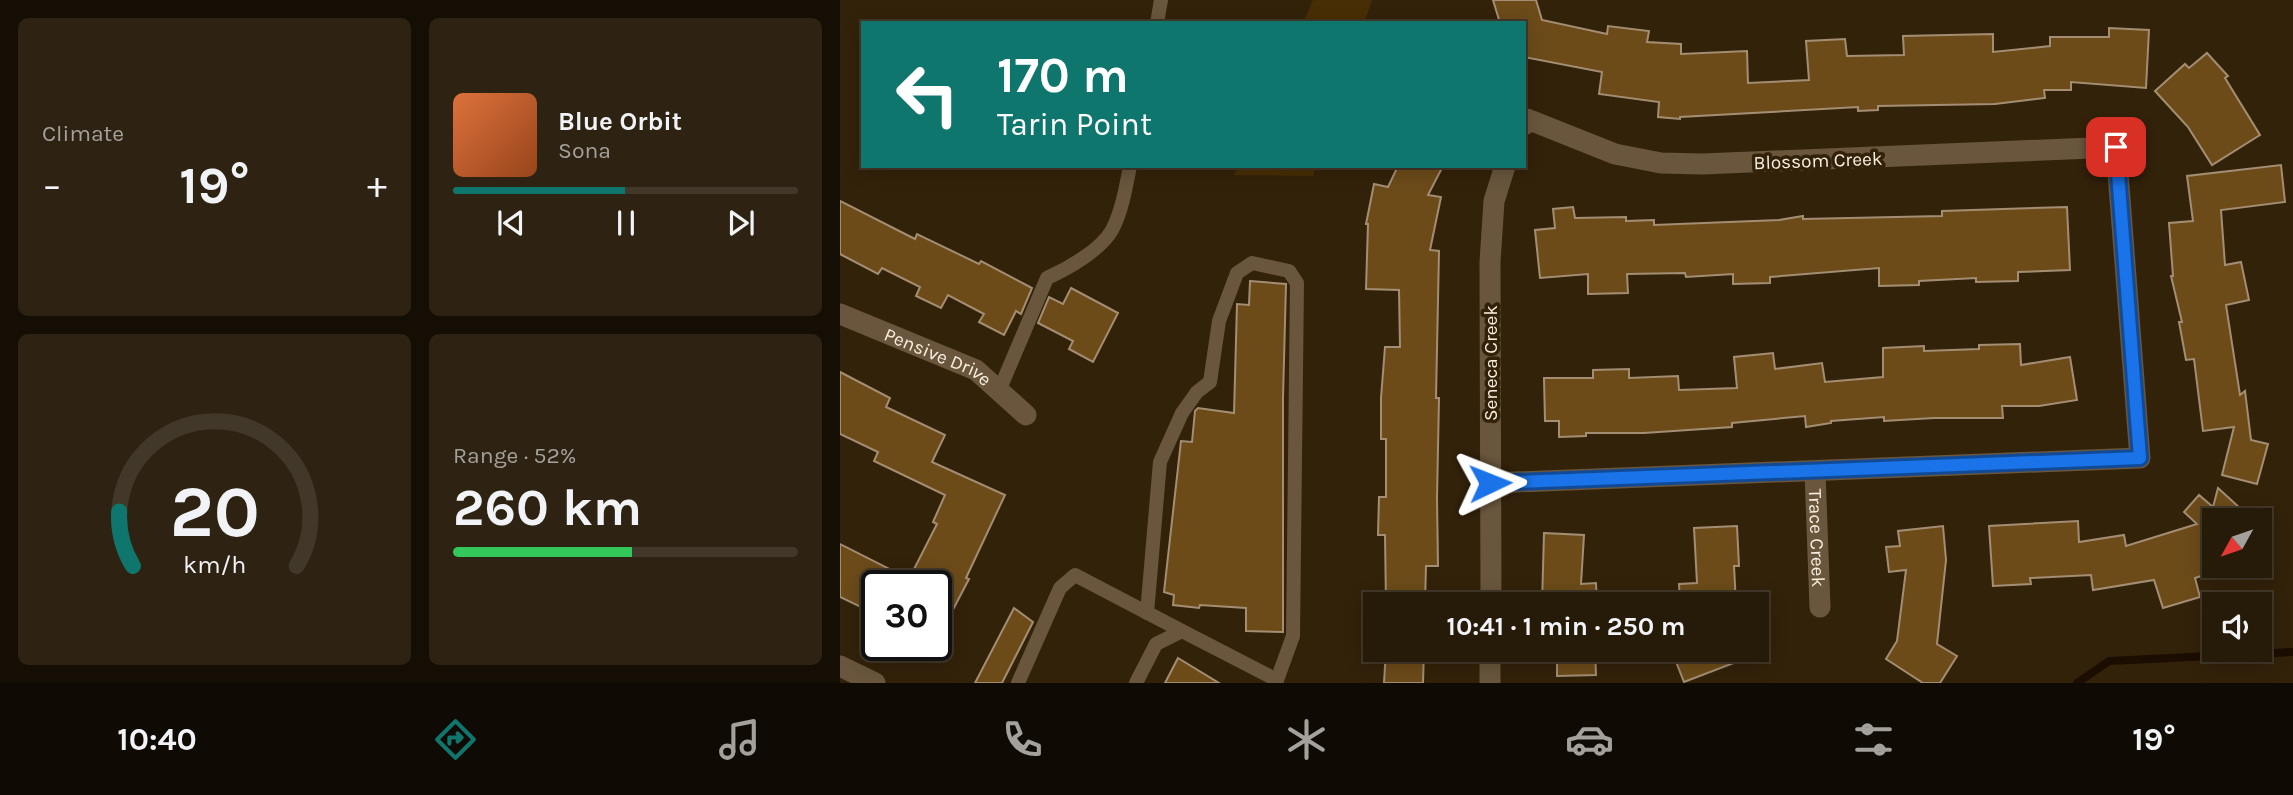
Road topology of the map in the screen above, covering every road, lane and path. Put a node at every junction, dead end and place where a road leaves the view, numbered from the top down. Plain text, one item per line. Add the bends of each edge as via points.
1 (1161, 0) edge
2 (1157, 21) edge
3 (1526, 122) edge
4 (1130, 168) edge
5 (1504, 168) edge
6 (840, 314) edge
7 (999, 391) junction
8 (1026, 415) dead end
9 (1815, 472) junction
10 (1490, 483) junction
11 (1490, 592) edge
12 (1820, 607) dead end
13 (1147, 613) junction
14 (1182, 631) junction
15 (1490, 662) edge
16 (840, 666) edge
17 (1276, 682) edge
18 (875, 683) edge
19 (1017, 683) edge
20 (1136, 683) edge
21 (1490, 683) edge

1 - 2 lane
3 - 9 street, Blossom Creek via 1615,154 1661,163 2116,147 2140,458
4 - 7 lane via 1111,231 1075,265 1046,278
5 - 10 street, Seneca Creek via 1494,201 1490,262
6 - 7 street, Pensive Drive via 976,370
7 - 8 street, Pensive Drive
9 - 10 street
9 - 12 street, Trace Creek
10 - 11 street, Seneca Creek
13 - 14 lane
13 - 17 lane via 1160,462 1182,413 1210,382 1219,321 1237,273 1252,263 1289,271 1297,283 1293,636
13 - 19 lane via 1075,575 1060,588
14 - 17 lane
14 - 20 lane via 1156,644
15 - 21 street
16 - 18 street

